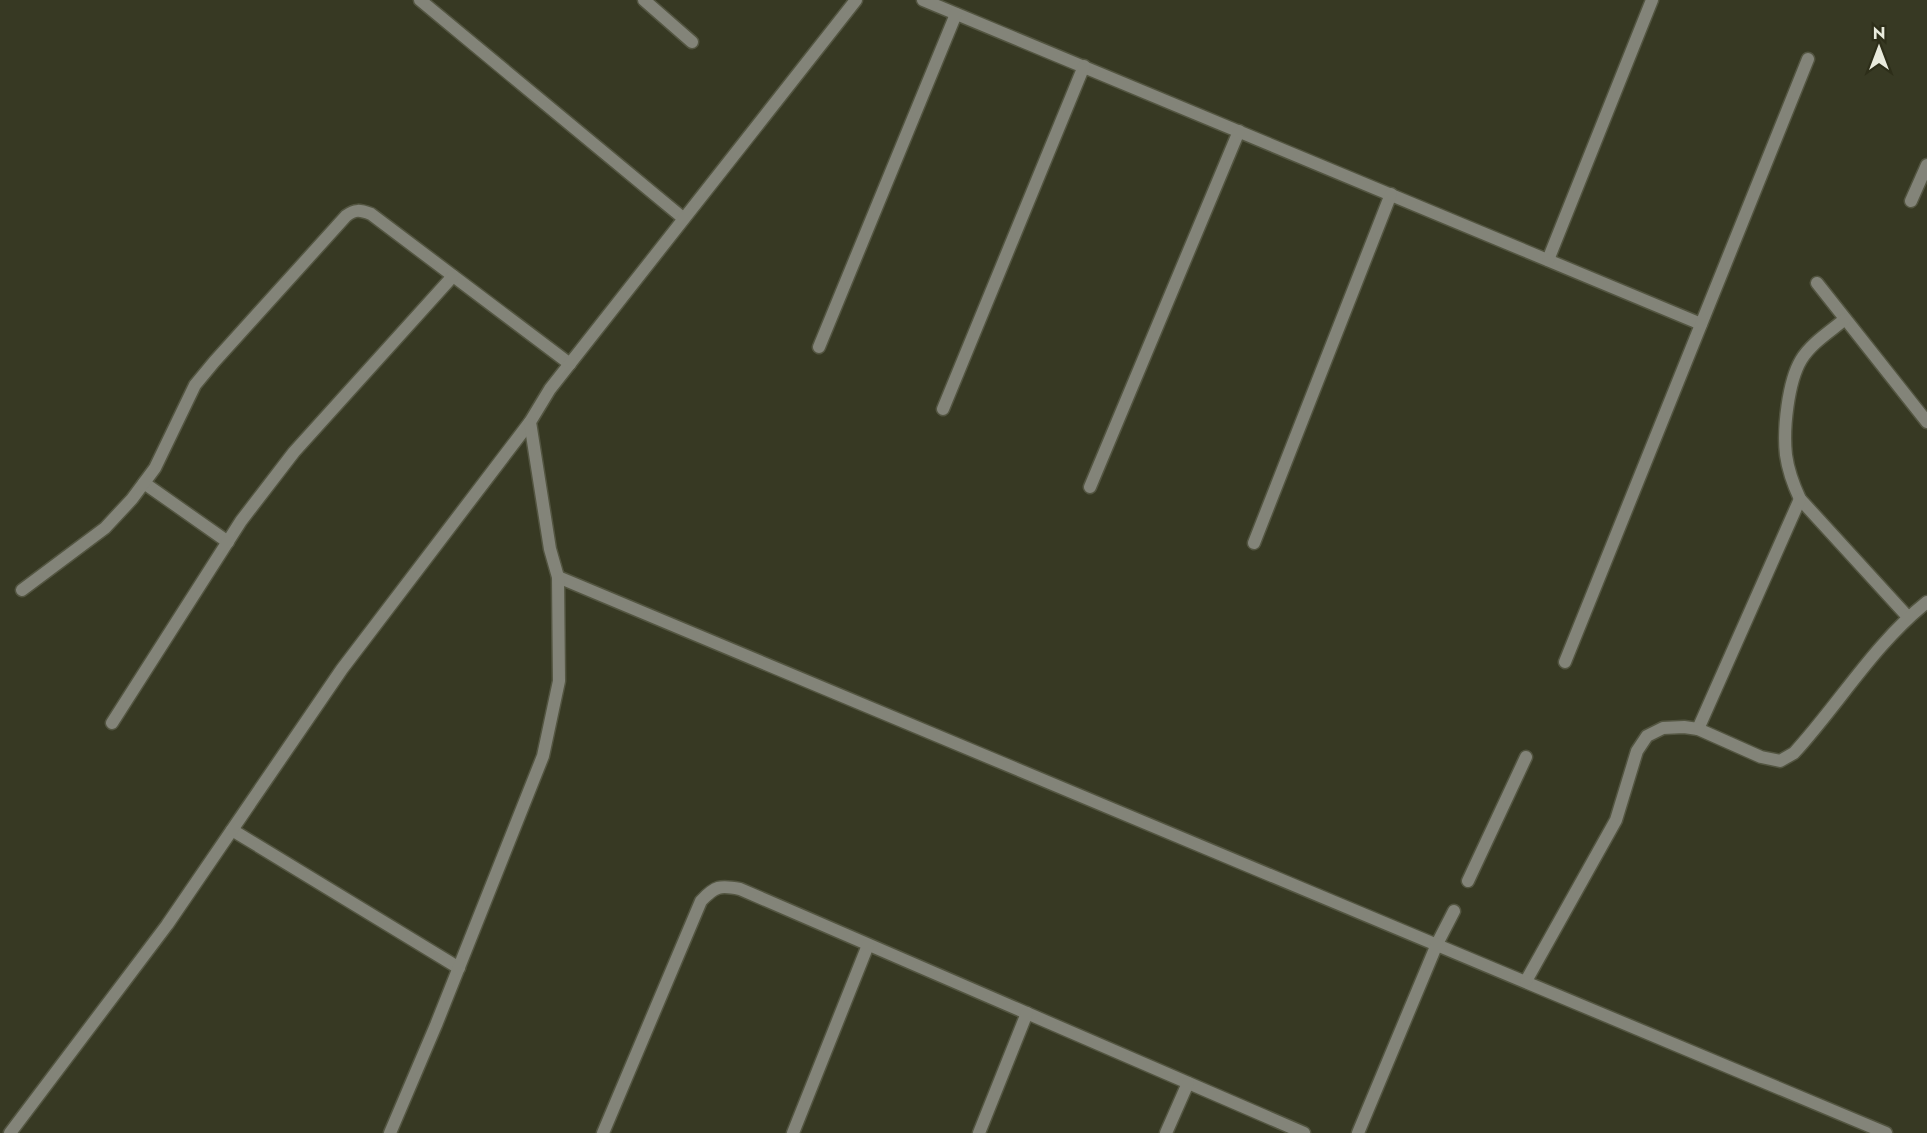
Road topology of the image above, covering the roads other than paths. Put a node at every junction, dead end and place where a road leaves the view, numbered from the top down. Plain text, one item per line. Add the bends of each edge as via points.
1 (420, 0) edge
2 (644, 0) edge
3 (856, 0) edge
4 (923, 0) edge
5 (1652, 0) edge
6 (956, 14) junction
7 (692, 42) dead end
8 (1808, 59) dead end
9 (1084, 66) junction
10 (1239, 131) junction
11 (1927, 165) edge
12 (1391, 194) junction
13 (1911, 201) dead end
14 (683, 218) junction
15 (1548, 260) junction
16 (453, 276) junction
17 (1817, 283) dead end
18 (1845, 319) junction
19 (1701, 324) junction
20 (819, 347) dead end
21 (570, 364) junction
22 (943, 409) dead end
23 (530, 422) junction
24 (1927, 422) edge
25 (144, 483) junction
26 (1090, 487) dead end
27 (1800, 499) junction
28 (228, 542) junction
29 (1254, 543) dead end
30 (558, 577) junction
31 (22, 590) dead end
32 (1927, 602) edge
33 (1908, 617) junction
34 (1565, 662) dead end
35 (112, 723) dead end
36 (1698, 729) junction
37 (1527, 758) dead end
38 (232, 830) junction
39 (1468, 881) dead end
40 (1454, 911) dead end
41 (1437, 944) junction
42 (868, 945) junction
43 (459, 968) junction
44 (1527, 981) junction
45 (1027, 1013) junction
46 (1188, 1083) junction
47 (10, 1133) edge
48 (390, 1133) edge
49 (603, 1133) edge
50 (793, 1133) edge
51 (979, 1133) edge
52 (1166, 1133) edge
53 (1304, 1133) edge
54 (1358, 1133) edge
55 (1886, 1133) edge

1 - 14 street
2 - 7 street
3 - 14 street
4 - 6 street
5 - 15 street
6 - 9 street
6 - 20 street
8 - 19 street
9 - 10 street
9 - 22 street
10 - 12 street
10 - 26 street
11 - 13 street
12 - 15 street
12 - 29 street
14 - 21 street
15 - 19 street
16 - 21 street
16 - 25 street via 370,214 352,211 195,385
16 - 28 street via 294,452
17 - 18 street
18 - 24 street
18 - 27 street via 1814,345 1793,378 1786,453 1791,481
19 - 34 street
21 - 23 street
23 - 30 street
23 - 38 street via 342,669
25 - 28 street
25 - 31 street via 105,528
27 - 33 street
27 - 36 street
28 - 35 street
30 - 41 street
30 - 43 street via 559,681 543,756
32 - 33 street
33 - 36 street via 1809,737 1780,761 1761,758
36 - 44 street via 1663,728 1647,736 1637,751 1616,820
37 - 39 street
38 - 43 street
38 - 47 street
40 - 41 street
41 - 44 street
41 - 54 street
42 - 45 street
42 - 49 street via 740,889 712,889 701,901
42 - 50 street
43 - 48 street
44 - 55 street
45 - 46 street
45 - 51 street
46 - 52 street
46 - 53 street

